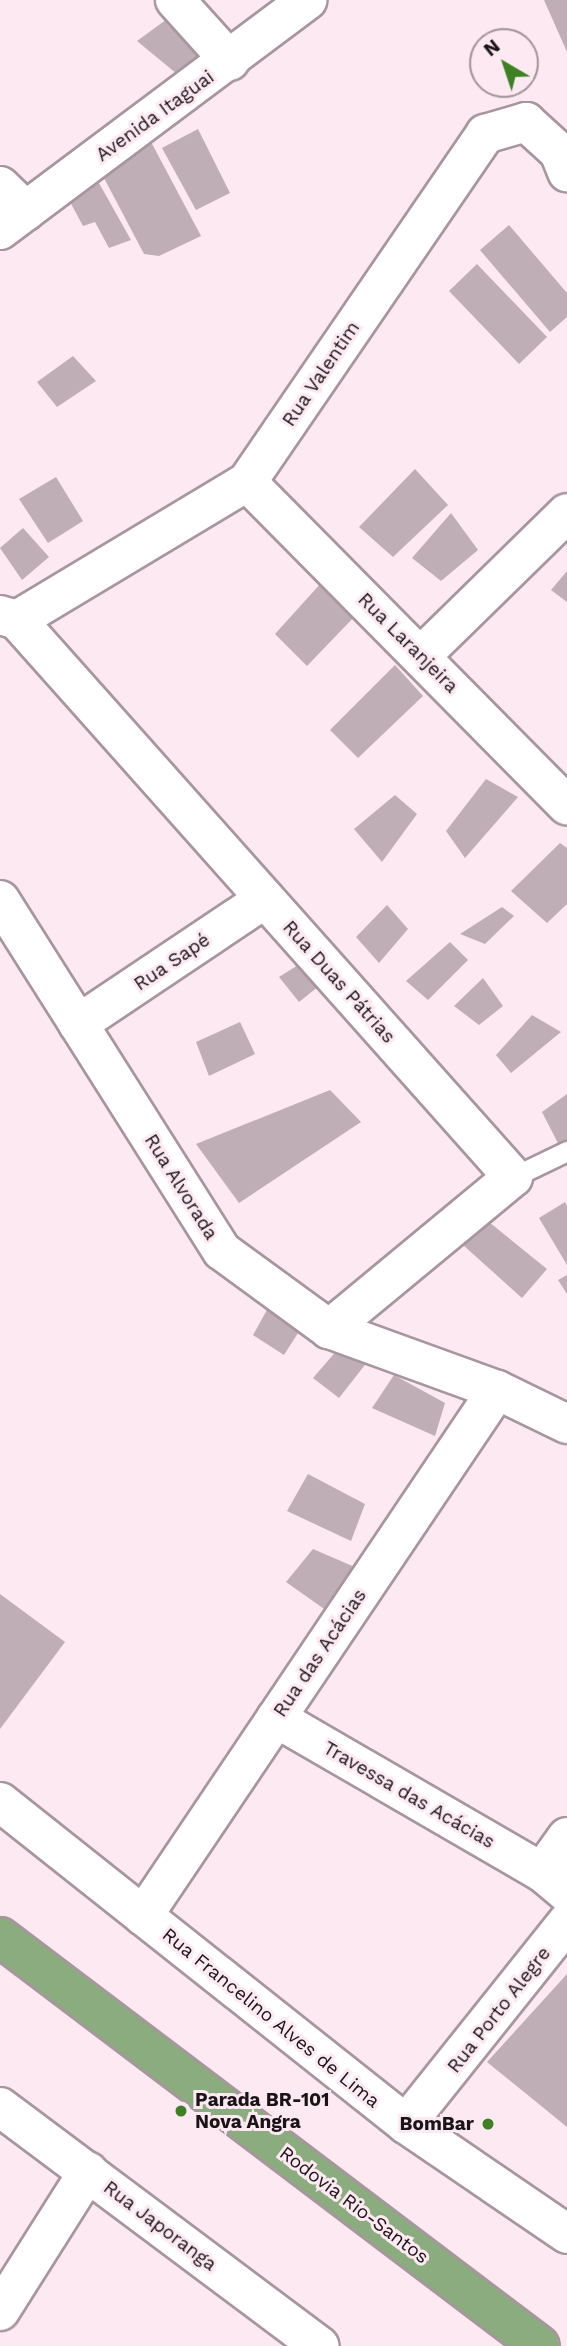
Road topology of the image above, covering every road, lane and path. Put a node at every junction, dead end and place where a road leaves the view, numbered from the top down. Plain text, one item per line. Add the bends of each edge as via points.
1 (175, 0) edge
2 (308, 0) edge
3 (230, 61) junction
4 (567, 172) edge
5 (9, 209) edge
6 (247, 482) junction
7 (567, 513) edge
8 (8, 618) edge
9 (421, 656) junction
10 (567, 805) edge
11 (265, 899) junction
12 (0, 900) edge
13 (78, 1024) junction
14 (567, 1151) edge
15 (513, 1177) junction
16 (328, 1329) junction
17 (497, 1390) junction
18 (567, 1423) edge
19 (276, 1718) junction
20 (0, 1802) edge
21 (567, 1837) edge
22 (554, 1882) edge
23 (144, 1916) junction
24 (567, 1922) edge
25 (0, 1937) edge
26 (0, 2107) edge
27 (418, 2111) junction
28 (88, 2172) junction
29 (559, 2228) edge
30 (0, 2311) edge
31 (320, 2346) edge
32 (540, 2346) edge

1 - 3 street
2 - 3 street, Avenida Itaguai
3 - 5 street, Avenida Itaguai
4 - 6 street, Rua Valentim via 559,152 526,122 485,134
6 - 8 street, Rua Valentim
6 - 9 street, Rua Laranjeira
7 - 9 street
8 - 11 street, Rua Duas Pátrias
9 - 10 street, Rua Laranjeira
11 - 13 street, Rua Sapé
11 - 15 street, Rua Duas Pátrias
12 - 13 street, Rua Alvorada
13 - 16 street, Rua Alvorada via 222,1251
14 - 15 lane
15 - 16 street
16 - 17 street, Rua Alvorada
17 - 18 street, Rua Alvorada
17 - 19 street, Rua das Acácias
19 - 22 street, Travessa das Acácias
19 - 23 street, Rua das Acácias
20 - 23 street, Rua Francelino Alves de Lima
21 - 22 street
23 - 27 street, Rua Francelino Alves de Lima
24 - 27 street, Rua Porto Alegre
25 - 32 highway, Rodovia Rio-Santos
26 - 28 street, Rua Japoranga
27 - 29 street, Rua Francelino Alves de Lima
28 - 30 street
28 - 31 street, Rua Japoranga

